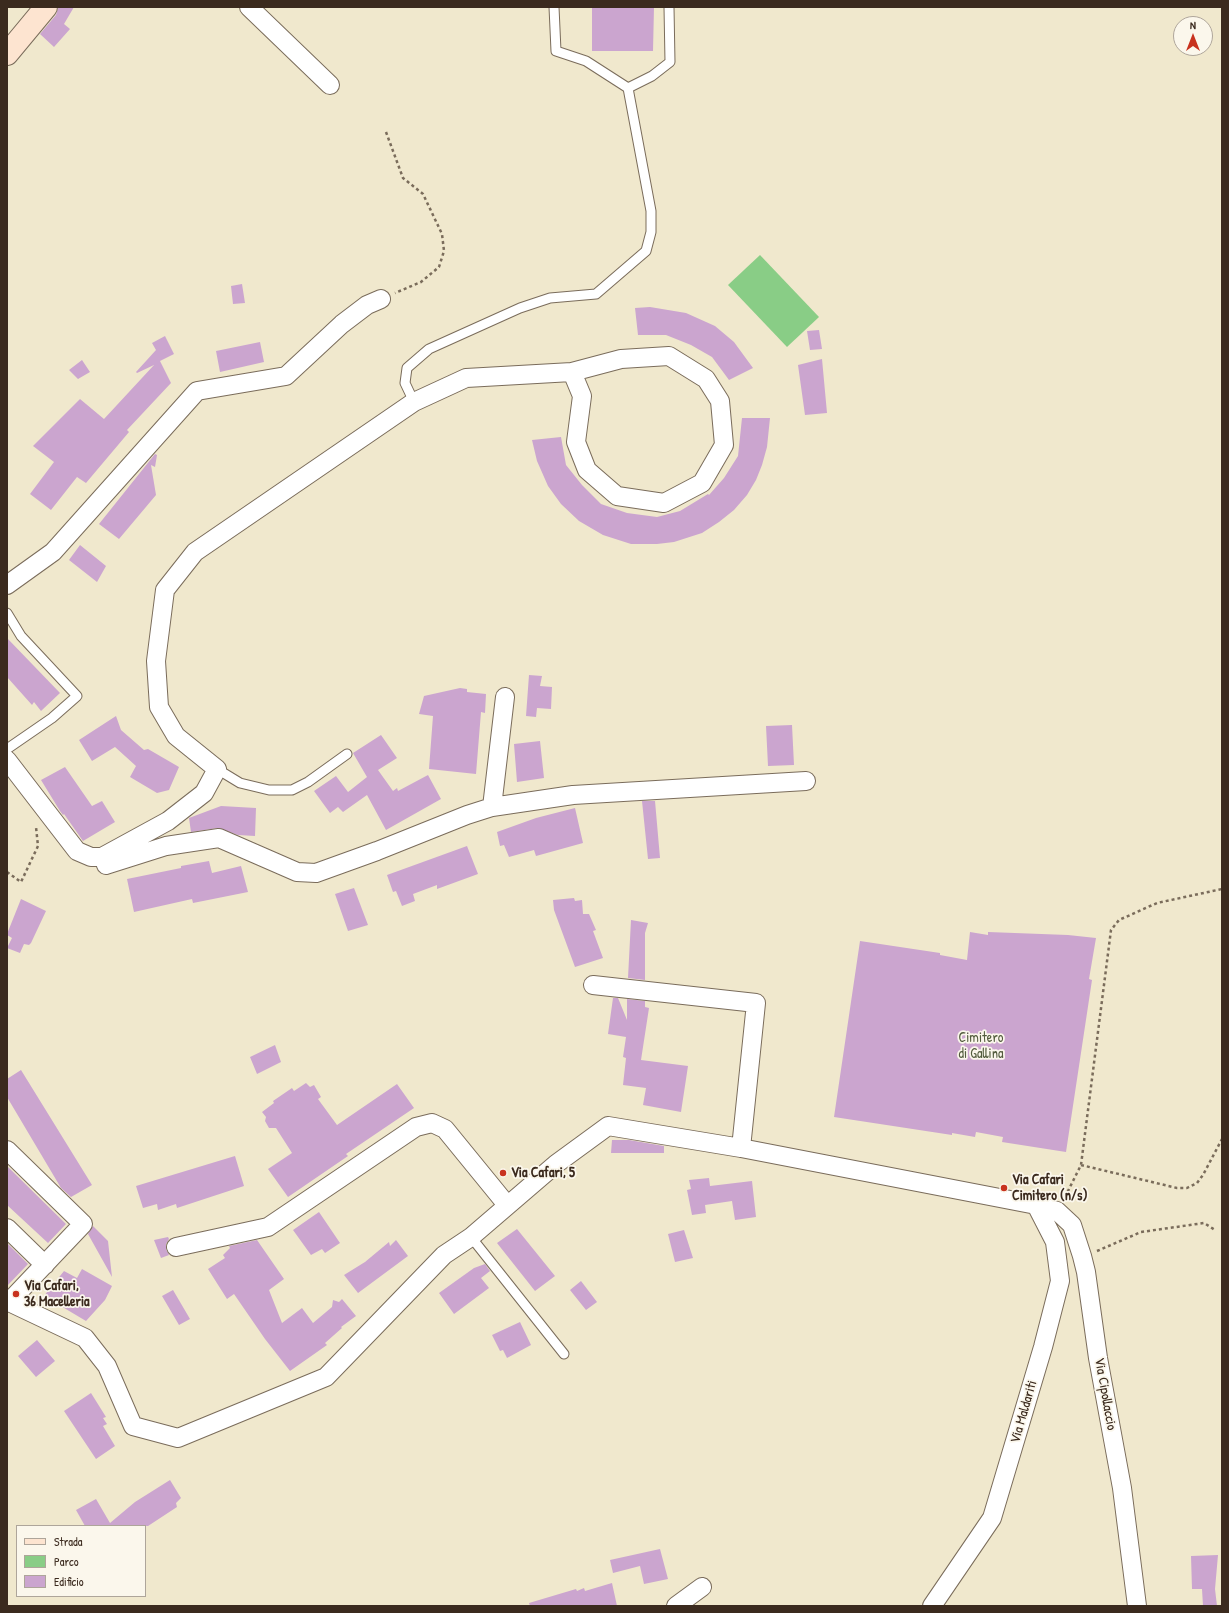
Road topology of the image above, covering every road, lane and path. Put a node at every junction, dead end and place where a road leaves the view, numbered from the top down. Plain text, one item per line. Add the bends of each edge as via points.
1 (46, 7) edge
2 (249, 7) edge
3 (554, 7) edge
4 (669, 7) edge
5 (7, 54) edge
6 (330, 85) dead end
7 (628, 88) junction
8 (386, 132) dead end
9 (381, 299) joint
10 (572, 372) junction
11 (414, 402) junction
12 (7, 585) edge
13 (7, 613) edge
14 (505, 697) dead end
15 (7, 749) edge
16 (347, 754) dead end
17 (7, 760) edge
18 (217, 769) junction
19 (806, 781) dead end
20 (492, 807) junction
21 (43, 809) junction
22 (102, 857) junction
23 (7, 872) edge
24 (1222, 889) edge
25 (593, 985) dead end
26 (1222, 1139) edge
27 (741, 1148) junction
28 (7, 1150) edge
29 (1082, 1165) junction
30 (507, 1205) junction
31 (1036, 1205) junction
32 (1057, 1212) junction
33 (7, 1228) edge
34 (1215, 1230) dead end
35 (471, 1237) junction
36 (176, 1247) dead end
37 (1082, 1256) junction
38 (45, 1265) junction
39 (8, 1301) edge
40 (564, 1354) dead end
41 (702, 1587) dead end
42 (676, 1606) edge
43 (932, 1606) edge
44 (1137, 1606) edge

1 - 5 street
2 - 6 street
3 - 7 lane via 556,51 586,61
4 - 7 lane via 670,62 652,76
7 - 11 lane via 651,210 651,232 646,251 596,294 550,298 429,349 407,368 406,383
8 - 9 path via 403,178 423,194 442,234 444,251 438,267 420,282
9 - 12 street via 367,305 342,324 286,376 197,391 53,552
10 - 10 street via 621,359 669,356 706,379 720,401 724,445 702,483 664,503 617,496 587,470 576,442 582,396
10 - 11 street via 466,378
11 - 18 street via 196,552 165,590 156,660 159,706 176,736
13 - 15 lane via 21,636 77,696 52,718
14 - 20 street
16 - 18 lane via 308,782 292,790 269,790 240,783
17 - 21 street
18 - 22 street via 204,793 168,821
19 - 20 street via 573,795
20 - 22 street via 316,873 297,872 219,838 166,846 106,865
21 - 22 street via 77,851 91,858
21 - 23 path via 36,820 38,846 21,882
24 - 29 path via 1157,904 1119,920 1111,930
25 - 27 street via 756,1003
26 - 29 path via 1203,1175 1197,1183 1187,1188 1177,1188
27 - 30 street, Via Cipollaccio via 608,1126 556,1164
27 - 31 street, Via Cipollaccio
28 - 38 street via 83,1224
29 - 32 path
30 - 35 street, Via Cipollaccio
30 - 36 street via 445,1129 432,1123 416,1127 268,1227
31 - 32 street, Via Cipollaccio
31 - 43 street, Via Maldariti via 1055,1242 1060,1281 1047,1332 992,1518
32 - 37 street, Via Cipollaccio via 1072,1225
33 - 38 street
34 - 37 path via 1204,1223 1142,1232 1110,1247
35 - 39 street, Via Cipollaccio via 444,1255 326,1377 178,1438 133,1426 107,1366 85,1338
35 - 40 lane
37 - 44 street, Via Cipollaccio via 1122,1488
38 - 39 street
41 - 42 street

